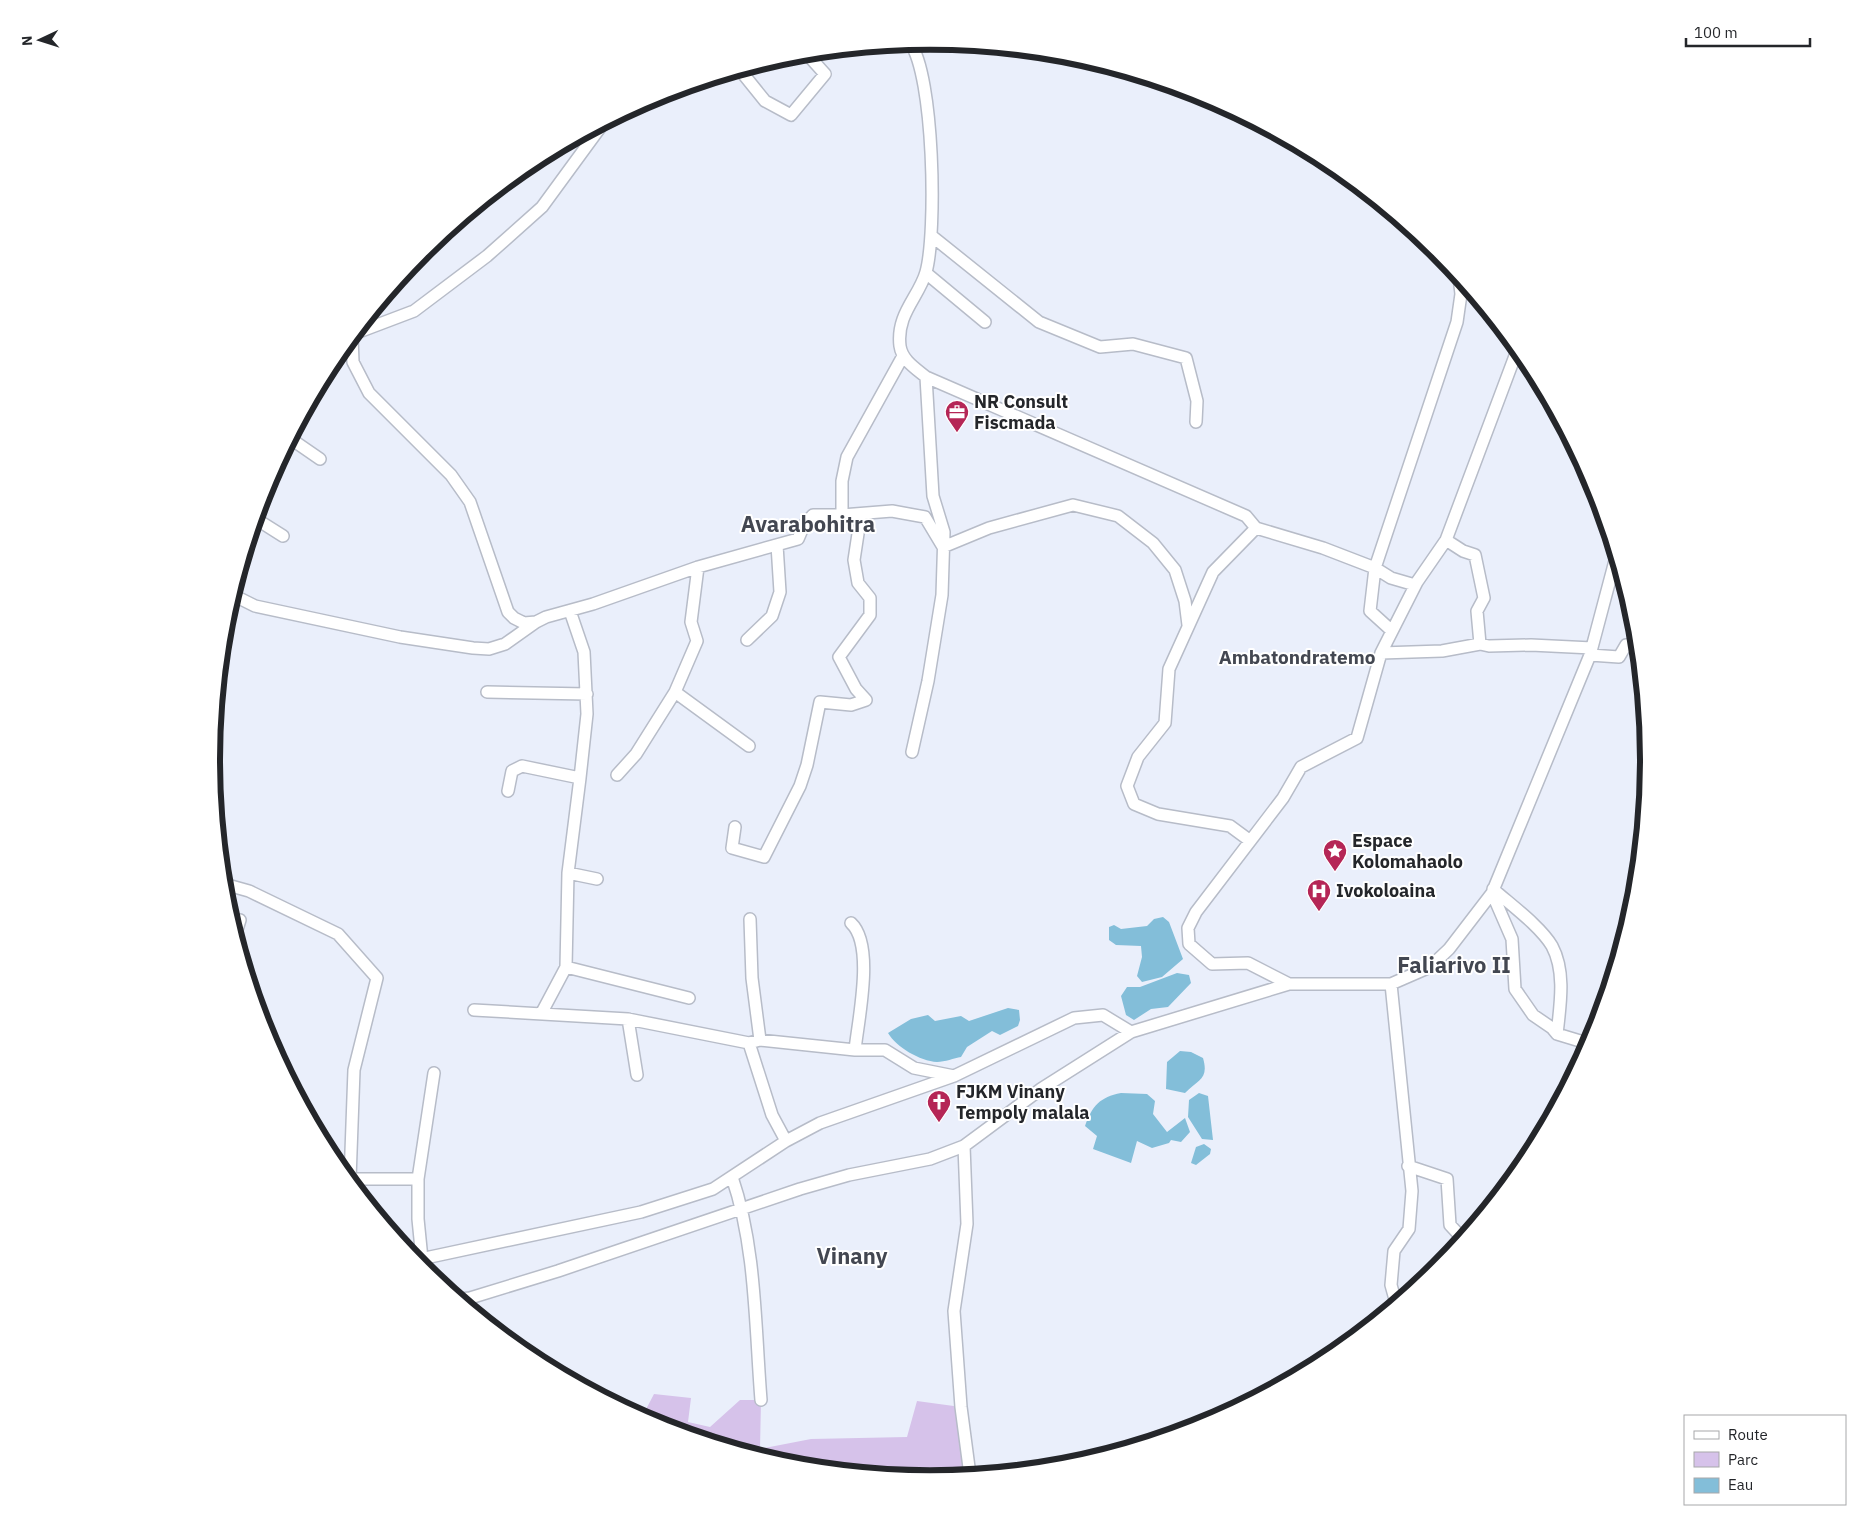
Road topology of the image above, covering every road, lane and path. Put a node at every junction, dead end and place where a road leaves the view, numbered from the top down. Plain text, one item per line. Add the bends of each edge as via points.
1 (914, 51) edge
2 (812, 60) edge
3 (744, 75) edge
4 (595, 134) edge
5 (933, 238) junction
6 (926, 273) junction
7 (1461, 288) edge
8 (985, 322) dead end
9 (366, 329) edge
10 (353, 348) edge
11 (903, 356) junction
12 (1515, 357) edge
13 (926, 377) junction
14 (1196, 422) dead end
15 (296, 442) edge
16 (320, 460) dead end
17 (860, 514) junction
18 (842, 516) junction
19 (262, 523) edge
20 (1256, 528) junction
21 (283, 536) dead end
22 (1446, 540) junction
23 (777, 545) junction
24 (944, 547) junction
25 (698, 567) junction
26 (1613, 567) edge
27 (1375, 568) junction
28 (1415, 585) junction
29 (240, 598) edge
30 (570, 611) junction
31 (536, 622) junction
32 (1188, 625) junction
33 (1392, 631) junction
34 (747, 640) dead end
35 (1480, 644) junction
36 (1631, 645) edge
37 (1591, 651) junction
38 (1381, 653) junction
39 (487, 692) dead end
40 (676, 692) junction
41 (587, 694) junction
42 (749, 746) dead end
43 (912, 752) dead end
44 (617, 774) dead end
45 (580, 778) junction
46 (508, 791) dead end
47 (735, 828) dead end
48 (1249, 840) junction
49 (568, 873) junction
50 (597, 879) dead end
51 (232, 886) edge
52 (1493, 891) junction
53 (750, 919) dead end
54 (851, 924) dead end
55 (566, 967) junction
56 (1289, 984) junction
57 (1391, 984) junction
58 (689, 998) dead end
59 (474, 1010) dead end
60 (540, 1014) junction
61 (628, 1019) junction
62 (1132, 1032) junction
63 (1557, 1034) junction
64 (1582, 1041) edge
65 (754, 1042) junction
66 (855, 1050) junction
67 (434, 1073) dead end
68 (637, 1075) dead end
69 (954, 1076) junction
70 (786, 1141) junction
71 (964, 1146) junction
72 (1408, 1166) junction
73 (349, 1167) edge
74 (732, 1177) junction
75 (418, 1179) junction
76 (358, 1180) edge
77 (742, 1207) junction
78 (1458, 1234) edge
79 (419, 1252) edge
80 (425, 1259) edge
81 (467, 1298) edge
82 (1395, 1298) edge
83 (761, 1400) dead end
84 (969, 1468) edge

1 - 5 street via 921,63 930,138
2 - 3 street via 825,74 792,114 765,101
4 - 9 street via 542,207 487,256 414,312
5 - 6 street
5 - 14 street via 1039,322 1100,347 1133,344 1186,358 1197,401
6 - 8 street
6 - 11 street via 900,327
7 - 27 street via 1457,322
10 - 31 street via 354,362 369,393 451,474 470,502 508,612 524,623
11 - 13 street
11 - 18 street via 847,458 842,481
12 - 22 street
13 - 20 street via 1246,516
13 - 24 street via 933,496 944,532
15 - 16 street
17 - 18 street
17 - 24 street via 892,511 925,517
17 - 47 street via 854,560 858,584 870,598 870,615 839,657 856,690 866,700 851,705 820,702 800,786 764,857 732,848
18 - 23 street via 813,515 798,539
19 - 21 street
20 - 27 street
20 - 32 street via 1213,572
22 - 28 street
22 - 35 street via 1475,555 1484,598 1477,611
23 - 25 street
23 - 34 street via 780,592 772,616
24 - 32 street via 989,528 1073,505 1118,516 1153,543 1175,570 1185,601
24 - 43 street via 942,596
25 - 30 street
25 - 40 street via 691,622 697,641
26 - 37 street
27 - 28 street via 1392,578
27 - 33 street via 1370,611
28 - 33 street
29 - 31 street via 255,606 400,637 473,648 489,649 505,644
30 - 31 street
30 - 41 street via 584,652
32 - 48 street via 1170,669 1165,723 1138,757 1127,786 1134,804 1158,814 1230,826
33 - 38 street
35 - 37 street
35 - 38 street via 1442,651
36 - 37 street via 1626,645 1618,657
37 - 52 street
38 - 48 street via 1356,738 1301,767 1282,798
39 - 41 street
40 - 42 street
40 - 44 street via 636,754
41 - 45 street
45 - 46 street via 522,766 512,771
45 - 49 street
48 - 56 street via 1196,912 1188,928 1189,944 1212,964 1248,963
49 - 50 street
49 - 55 street
51 - 73 street via 249,891 338,934 375,974 354,1070
52 - 57 street via 1449,950 1430,967
52 - 63 street via 1512,939 1515,989 1533,1015
52 - 63 street via 1541,933 1552,947 1562,993
53 - 65 street
54 - 66 street via 860,934 864,958
55 - 58 street
55 - 60 street
56 - 57 street
56 - 62 street
57 - 72 street
59 - 60 street
60 - 61 street
61 - 65 street
61 - 68 street
62 - 69 street via 1103,1015 1074,1018
62 - 71 street via 1041,1089
63 - 64 street
65 - 66 street
65 - 70 street via 770,1107
66 - 69 street via 885,1050 914,1068
67 - 75 street
69 - 70 street via 820,1123
70 - 74 street
71 - 77 street via 930,1159 849,1176
71 - 84 street via 967,1224 954,1311
72 - 78 street via 1447,1179 1450,1225
72 - 82 street via 1412,1191 1409,1229 1394,1251 1391,1285
74 - 77 street
74 - 80 street via 713,1189 641,1212
75 - 76 street
75 - 79 street
77 - 81 street via 558,1271
77 - 83 street via 752,1282

